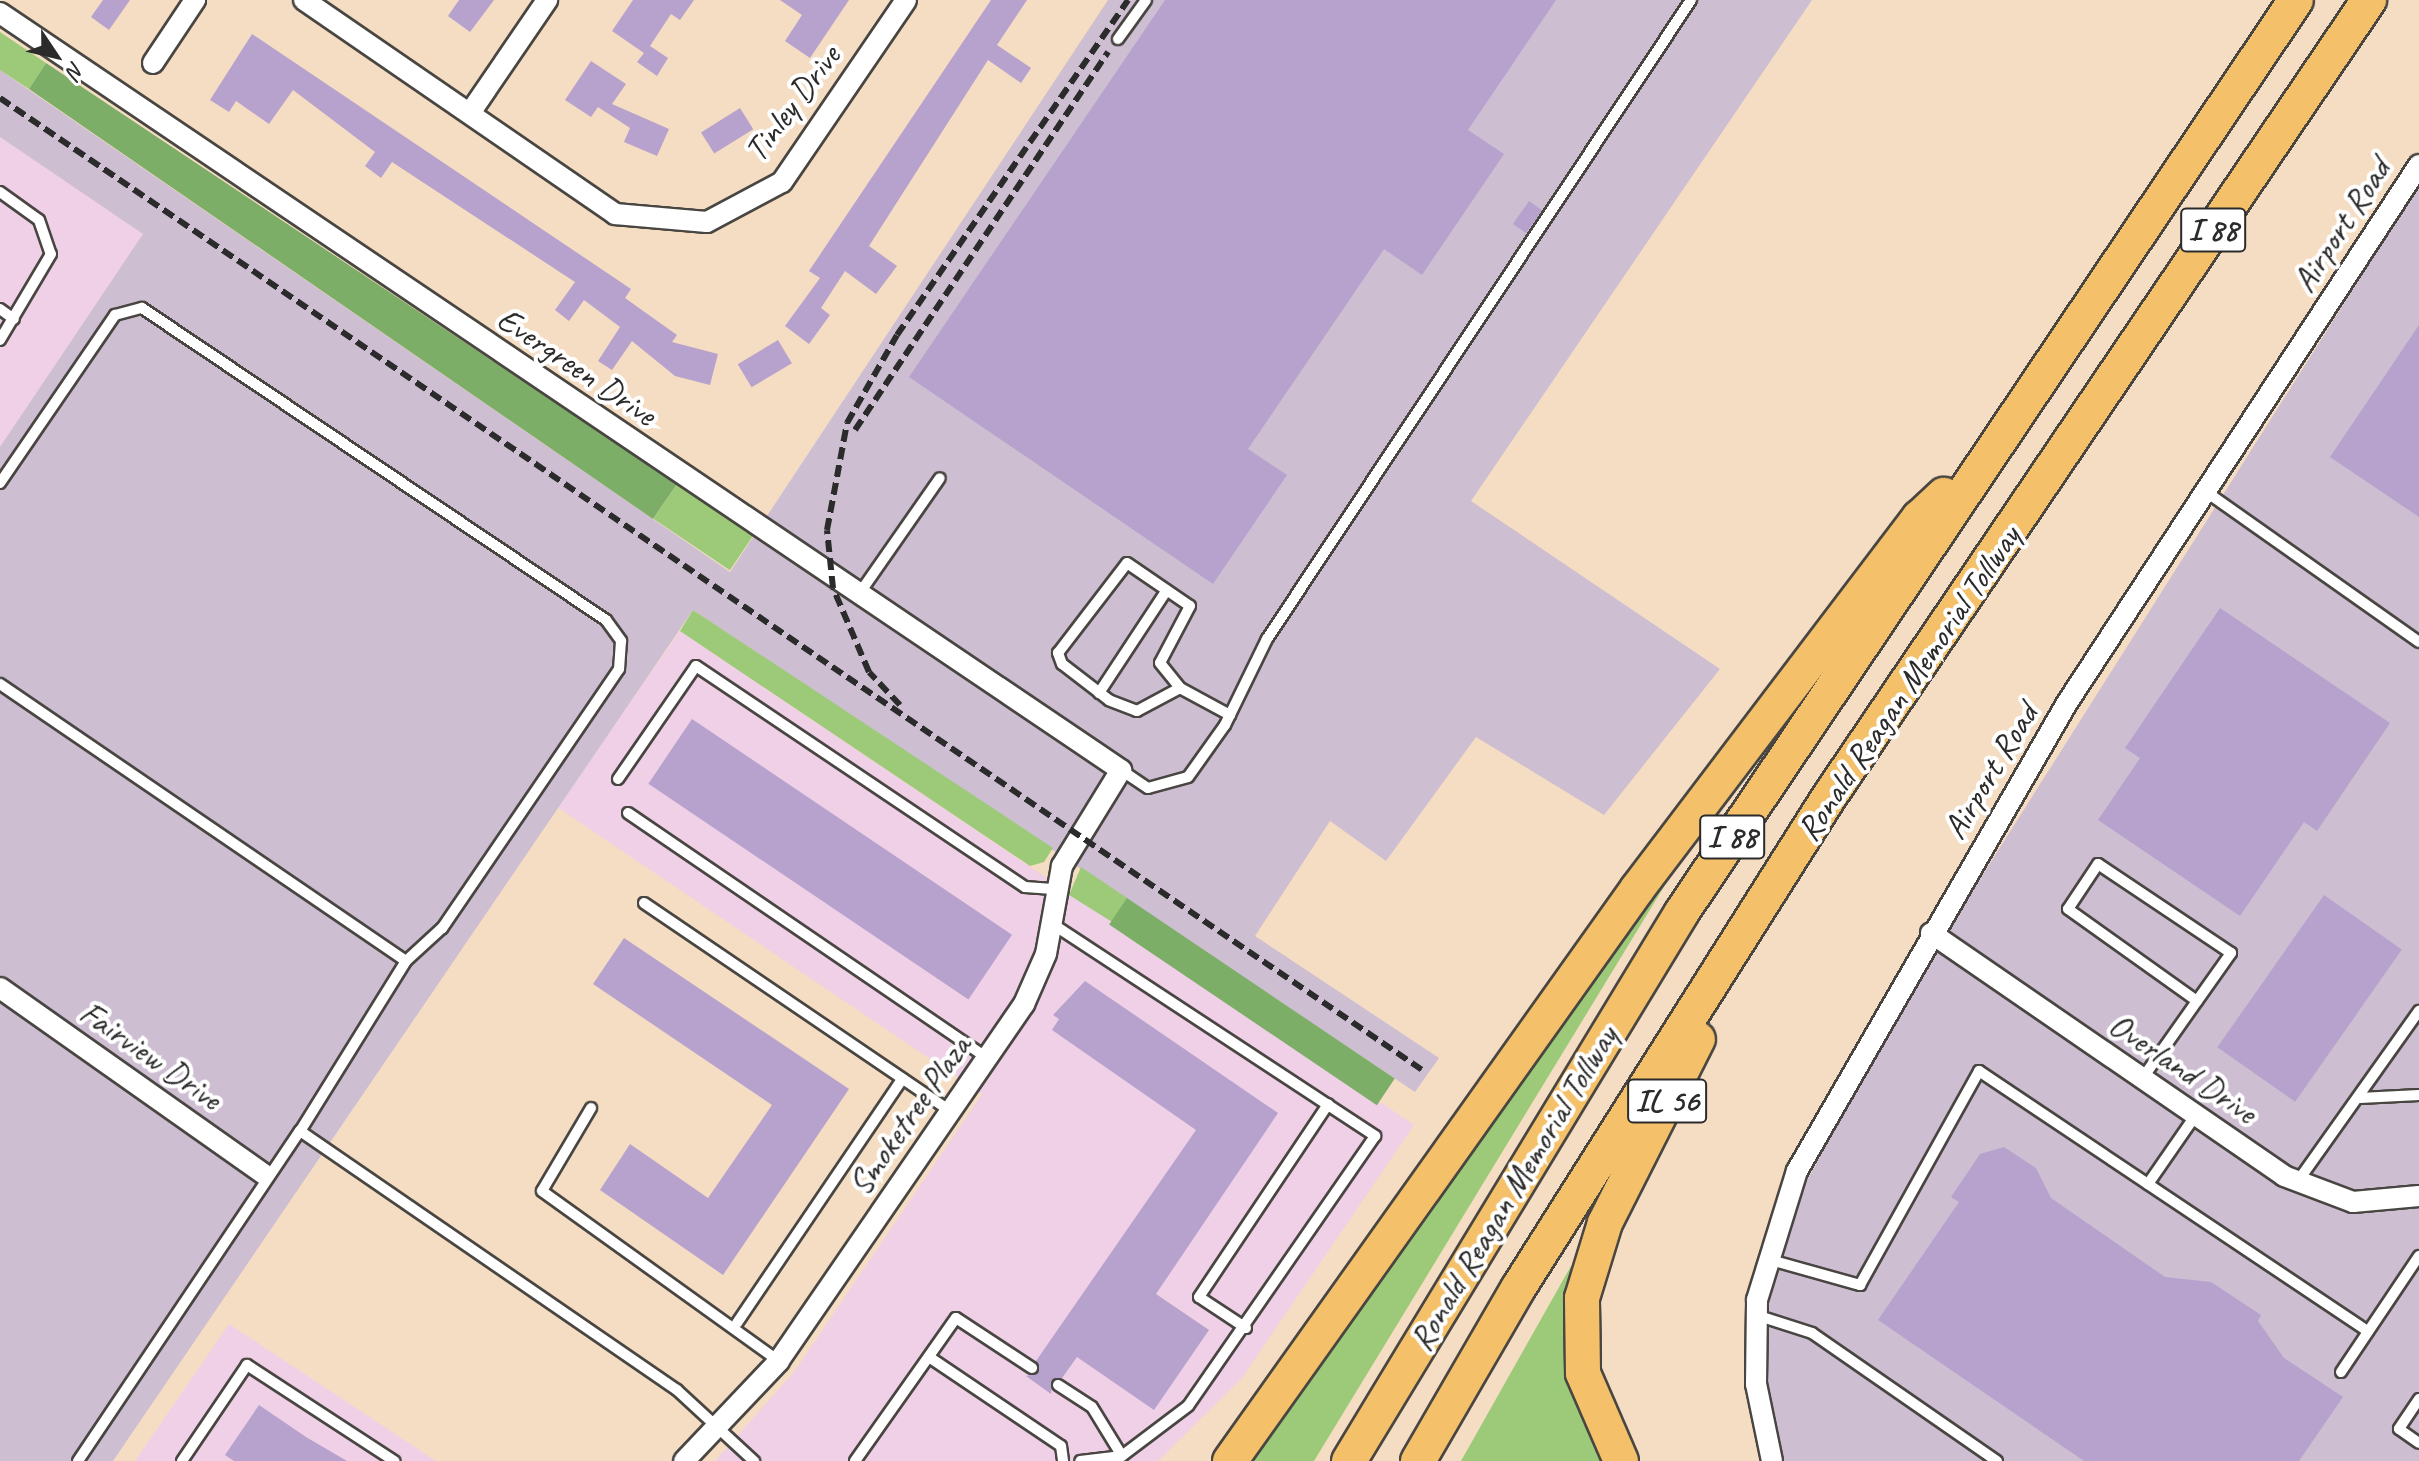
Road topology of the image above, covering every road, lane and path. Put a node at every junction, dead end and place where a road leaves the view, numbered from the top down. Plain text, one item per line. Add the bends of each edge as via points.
1 (195, 0) edge
2 (304, 0) edge
3 (547, 0) edge
4 (906, 0) edge
5 (1146, 0) edge
6 (1691, 0) edge
7 (2296, 0) edge
8 (2369, 0) edge
9 (0, 13) edge
10 (1118, 39) dead end
11 (153, 63) dead end
12 (470, 113) junction
13 (2419, 165) edge
14 (0, 192) edge
15 (0, 309) edge
16 (14, 319) junction
17 (0, 340) edge
18 (1992, 451) junction
19 (940, 478) dead end
20 (0, 483) edge
21 (2205, 491) junction
22 (1167, 590) junction
23 (858, 595) junction
24 (2419, 642) edge
25 (0, 684) edge
26 (1180, 688) junction
27 (1099, 693) junction
28 (1230, 715) junction
29 (1121, 770) junction
30 (618, 779) dead end
31 (628, 813) dead end
32 (1056, 889) junction
33 (644, 903) dead end
34 (1760, 906) junction
35 (1051, 923) junction
36 (1931, 933) junction
37 (406, 961) junction
38 (0, 988) edge
39 (2197, 1001) junction
40 (2419, 1011) edge
41 (987, 1058) junction
42 (902, 1079) junction
43 (2141, 1080) junction
44 (2419, 1095) edge
45 (2360, 1098) junction
46 (1328, 1104) junction
47 (591, 1108) dead end
48 (950, 1111) junction
49 (2195, 1116) junction
50 (300, 1131) junction
51 (264, 1174) junction
52 (2298, 1181) junction
53 (2148, 1184) junction
54 (2419, 1196) edge
55 (2419, 1256) edge
56 (1765, 1258) junction
57 (1756, 1315) junction
58 (737, 1323) junction
59 (1246, 1328) junction
60 (2368, 1331) junction
61 (929, 1357) junction
62 (779, 1361) junction
63 (1032, 1368) dead end
64 (2341, 1372) dead end
65 (1058, 1385) dead end
66 (2419, 1399) edge
67 (718, 1429) junction
68 (2419, 1443) edge
69 (1122, 1456) junction
70 (78, 1461) edge
71 (182, 1461) edge
72 (394, 1461) edge
73 (684, 1461) edge
74 (754, 1461) edge
75 (855, 1461) edge
76 (1063, 1461) edge
77 (1080, 1461) edge
78 (1230, 1461) edge
79 (1349, 1461) edge
80 (1418, 1461) edge
81 (1621, 1461) edge
82 (1772, 1461) edge
83 (1997, 1461) edge

1 - 11 street
2 - 12 street, Tinley Drive
3 - 12 street
4 - 12 street, Tinley Drive via 782,182 707,222 615,214
5 - 10 lane
6 - 28 lane via 1267,639
7 - 18 highway, Ronald Reagan Memorial Tollway / I 88
8 - 34 highway, Ronald Reagan Memorial Tollway / I 88
9 - 23 street, Evergreen Drive
13 - 21 street, Airport Road
14 - 16 lane via 39,220 51,254
15 - 16 lane
16 - 17 lane
18 - 78 highway via 1919,518 1638,888
18 - 79 highway, Ronald Reagan Memorial Tollway / I 88 via 1682,912
19 - 23 lane
20 - 37 lane via 115,315 142,308 606,620 621,641 619,669 442,928
21 - 24 lane
21 - 36 street, Airport Road via 2067,703
22 - 26 lane via 1190,606 1160,663
22 - 27 lane
22 - 27 lane via 1121,566 1058,653
23 - 29 street, Evergreen Drive
25 - 37 lane
26 - 27 lane via 1137,711
26 - 28 lane
28 - 29 lane via 1188,777 1148,788
29 - 32 street, Smoketree Plaza via 1073,845
30 - 32 lane via 696,666 1025,887
31 - 41 lane
32 - 35 street, Smoketree Plaza
33 - 42 lane
34 - 80 highway, Ronald Reagan Memorial Tollway / I 88
34 - 81 highway, IL 56 via 1605,1223 1582,1298 1583,1373
35 - 41 street, Smoketree Plaza via 1036,982
35 - 46 lane
36 - 43 street, Overland Drive
36 - 56 street, Airport Road via 1797,1171
37 - 50 lane
38 - 51 street, Fairview Drive
39 - 39 lane via 2231,953 2098,864 2068,909
39 - 43 lane
40 - 45 lane
41 - 48 street, Smoketree Plaza
42 - 48 lane
42 - 58 lane
43 - 49 street, Overland Drive
44 - 45 lane
45 - 52 lane
46 - 59 lane via 1375,1136
46 - 59 lane via 1199,1297
47 - 58 lane via 542,1191
48 - 62 street, Smoketree Plaza
49 - 52 street, Overland Drive
49 - 53 lane
50 - 51 lane
50 - 67 lane via 677,1390
51 - 70 lane
52 - 54 street, Overland Drive via 2353,1202
53 - 56 lane via 1979,1071 1860,1285
53 - 60 lane
55 - 60 lane
56 - 57 street, Airport Road
57 - 82 street, Airport Road via 1756,1384
57 - 83 lane via 1812,1333
58 - 62 lane
59 - 69 lane via 1188,1406
60 - 64 lane
61 - 63 lane via 956,1318
61 - 75 lane
61 - 76 lane via 1061,1446
62 - 67 street, Smoketree Plaza
65 - 69 lane via 1092,1407
66 - 68 lane via 2399,1429
67 - 73 street, Smoketree Plaza
67 - 74 lane
69 - 77 lane
71 - 72 lane via 247,1365

